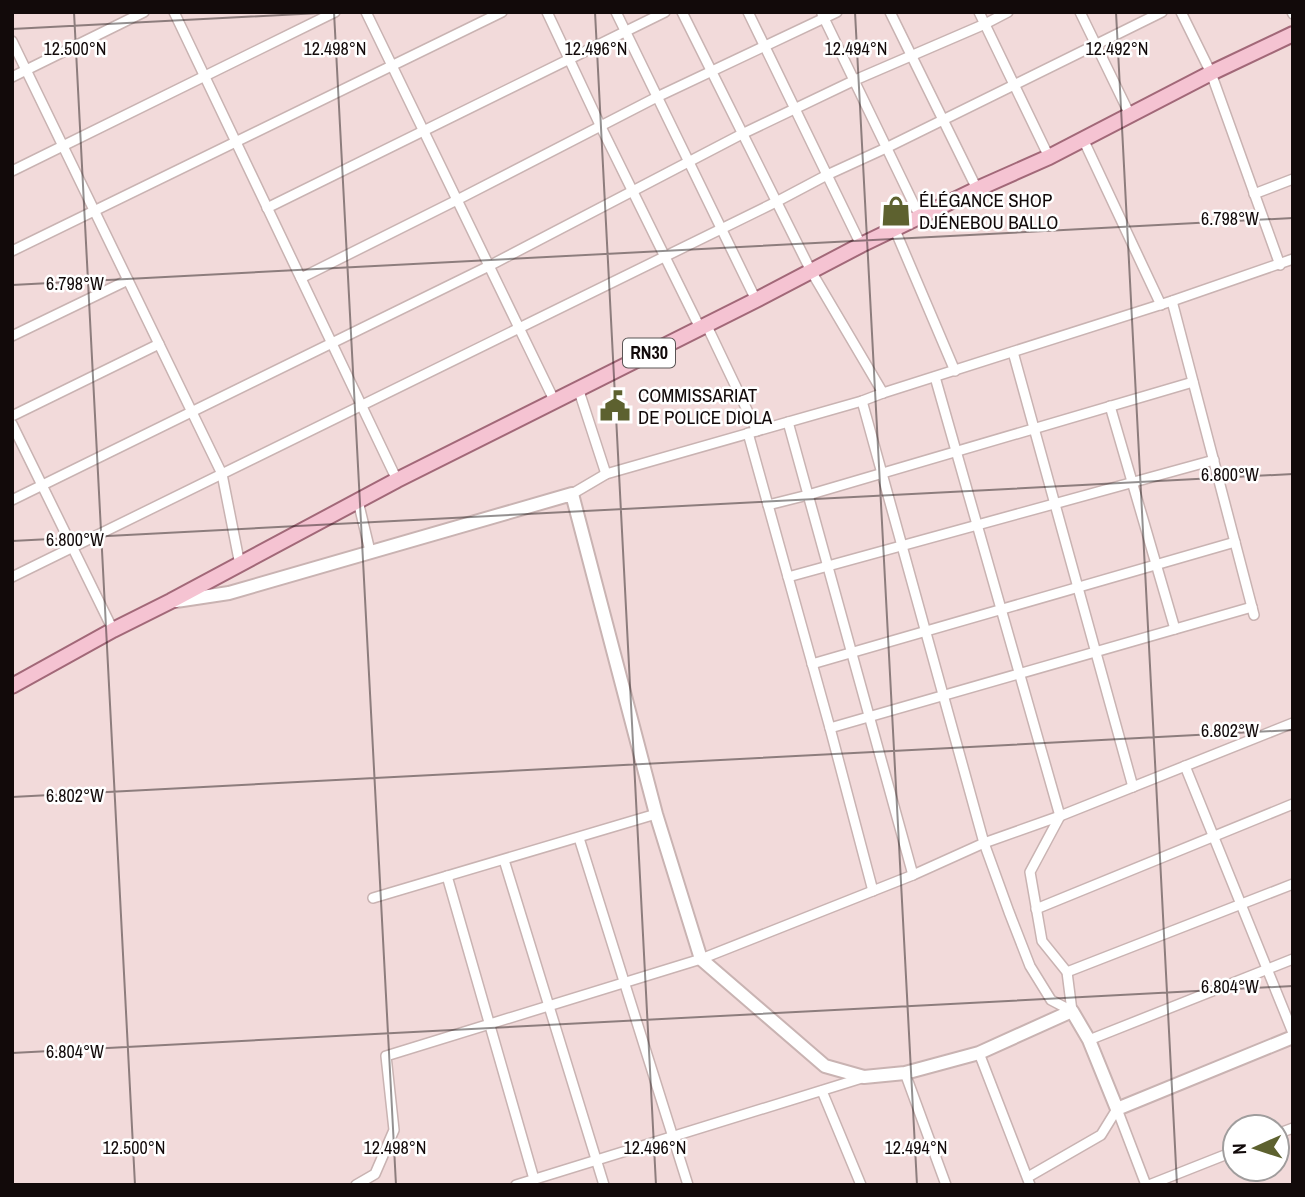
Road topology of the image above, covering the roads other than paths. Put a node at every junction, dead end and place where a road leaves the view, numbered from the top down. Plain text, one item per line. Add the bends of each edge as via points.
1 (145, 12) edge
2 (174, 12) edge
3 (335, 12) edge
4 (366, 12) edge
5 (502, 12) edge
6 (547, 12) edge
7 (616, 12) edge
8 (665, 12) edge
9 (682, 12) edge
10 (748, 12) edge
11 (837, 12) edge
12 (890, 12) edge
13 (979, 12) edge
14 (1008, 12) edge
15 (1080, 12) edge
16 (1162, 12) edge
17 (1181, 12) edge
18 (823, 15) edge
19 (985, 24) junction
20 (626, 32) junction
21 (1293, 34) edge
22 (12, 41) edge
23 (1096, 44) junction
24 (765, 45) junction
25 (911, 55) junction
26 (570, 60) junction
27 (392, 66) junction
28 (26, 70) junction
29 (710, 71) junction
30 (1211, 73) junction
31 (205, 76) junction
32 (12, 77) edge
33 (855, 80) junction
34 (1015, 85) junction
35 (657, 97) junction
36 (795, 109) junction
37 (1130, 115) junction
38 (943, 120) junction
39 (601, 127) junction
40 (424, 131) junction
41 (742, 134) junction
42 (1083, 139) junction
43 (236, 142) junction
44 (63, 146) junction
45 (886, 148) junction
46 (1049, 157) junction
47 (689, 163) junction
48 (12, 171) edge
49 (827, 175) junction
50 (1293, 179) edge
51 (977, 189) junction
52 (632, 191) junction
53 (1254, 194) junction
54 (457, 201) junction
55 (776, 202) junction
56 (267, 208) junction
57 (95, 211) junction
58 (920, 218) junction
59 (721, 229) junction
60 (895, 230) junction
61 (861, 245) junction
62 (12, 251) edge
63 (665, 256) junction
64 (1293, 259) edge
65 (1280, 265) junction
66 (489, 266) junction
67 (811, 271) junction
68 (300, 278) junction
69 (128, 281) junction
70 (756, 300) junction
71 (1172, 302) junction
72 (1161, 304) junction
73 (703, 326) junction
74 (519, 328) junction
75 (12, 336) edge
76 (332, 343) junction
77 (159, 344) junction
78 (1013, 352) junction
79 (955, 371) junction
80 (935, 377) junction
81 (1193, 382) junction
82 (578, 388) junction
83 (883, 393) junction
84 (554, 400) junction
85 (862, 401) junction
86 (361, 405) junction
87 (1110, 406) junction
88 (192, 412) junction
89 (12, 416) edge
90 (788, 422) junction
91 (12, 424) edge
92 (1034, 428) junction
93 (752, 432) junction
94 (957, 451) junction
95 (1214, 460) junction
96 (882, 473) junction
97 (222, 474) junction
98 (606, 474) junction
99 (397, 480) junction
100 (1132, 483) junction
101 (42, 485) junction
102 (572, 494) junction
103 (808, 495) junction
104 (12, 500) edge
105 (358, 501) junction
106 (1056, 504) junction
107 (768, 505) junction
108 (978, 526) junction
109 (1235, 542) junction
110 (72, 547) junction
111 (902, 547) junction
112 (370, 551) junction
113 (240, 565) junction
114 (1156, 565) junction
115 (828, 567) junction
116 (12, 576) edge
117 (788, 577) junction
118 (1079, 587) junction
119 (171, 601) junction
120 (1002, 609) junction
121 (1175, 629) junction
122 (113, 630) junction
123 (925, 632) junction
124 (1097, 652) junction
125 (852, 653) junction
126 (812, 664) junction
127 (1021, 674) junction
128 (12, 686) edge
129 (943, 696) junction
130 (869, 717) junction
131 (1293, 723) edge
132 (830, 728) junction
133 (1185, 766) junction
134 (1133, 787) junction
135 (1293, 804) edge
136 (656, 814) junction
137 (1060, 816) junction
138 (1213, 836) junction
139 (579, 838) junction
140 (984, 842) junction
141 (504, 860) junction
142 (447, 876) junction
143 (913, 876) junction
144 (1293, 884) edge
145 (873, 891) junction
146 (373, 898) dead end
147 (1241, 905) junction
148 (1036, 909) junction
149 (701, 959) junction
150 (1293, 959) edge
151 (1267, 969) junction
152 (1067, 972) junction
153 (624, 983) junction
154 (549, 1005) junction
155 (1072, 1010) junction
156 (490, 1023) junction
157 (1293, 1035) edge
158 (1089, 1040) junction
159 (979, 1053) junction
160 (905, 1073) junction
161 (864, 1077) junction
162 (822, 1091) junction
163 (1116, 1109) junction
164 (672, 1136) junction
165 (1221, 1156) edge
166 (597, 1160) junction
167 (534, 1179) junction
168 (1029, 1181) edge
169 (356, 1185) edge
170 (516, 1185) edge
171 (604, 1185) edge
172 (688, 1185) edge
173 (860, 1185) edge
174 (946, 1185) edge
175 (1148, 1185) edge

1 - 28 street
2 - 31 street
3 - 31 street
4 - 27 street
5 - 27 street
6 - 26 street
7 - 20 street
8 - 20 street
9 - 29 street
10 - 24 street
11 - 18 street
12 - 25 street
13 - 19 street
14 - 19 street
15 - 23 street
16 - 23 street
17 - 30 street
18 - 24 street
18 - 33 street
19 - 25 street
19 - 34 street
20 - 26 street
20 - 35 street
21 - 30 main road, RN30
22 - 28 street
23 - 34 street
23 - 37 street
24 - 29 street
24 - 36 street
25 - 33 street
25 - 38 street
26 - 39 street
26 - 40 street
27 - 40 street
27 - 43 street
28 - 32 street
28 - 44 street
29 - 35 street
29 - 41 street
30 - 37 main road, RN30
30 - 53 street
31 - 43 street
31 - 44 street
33 - 36 street
33 - 45 street
34 - 38 street
34 - 46 street
35 - 39 street
35 - 47 street
36 - 41 street
36 - 49 street
37 - 42 main road, RN30
38 - 45 street
38 - 51 street
39 - 52 street
39 - 54 street
40 - 54 street
40 - 56 street
41 - 47 street
41 - 55 street
42 - 46 main road, RN30
42 - 72 street
43 - 56 street
43 - 57 street
44 - 48 street
44 - 57 street
45 - 49 street
45 - 58 street
46 - 51 main road, RN30
47 - 52 street
47 - 59 street
49 - 55 street
49 - 61 street
50 - 53 street
51 - 58 main road, RN30
52 - 63 street
52 - 66 street
53 - 65 street
54 - 66 street
54 - 68 street
55 - 59 street
55 - 67 street
56 - 68 street
57 - 62 street
57 - 69 street
58 - 60 main road, RN30
59 - 63 street
59 - 70 street
60 - 61 main road, RN30
60 - 79 street
61 - 67 main road, RN30
63 - 73 street
63 - 74 street
64 - 65 street
65 - 71 street
66 - 74 street
66 - 76 street
67 - 70 main road, RN30
67 - 83 street
68 - 76 street
69 - 75 street
69 - 77 street
70 - 73 main road, RN30
71 - 72 street
71 - 81 street
72 - 78 street
73 - 82 main road, RN30
73 - 93 street
74 - 84 street
74 - 86 street
76 - 86 street
76 - 88 street
77 - 88 street
77 - 89 street
78 - 79 street
78 - 92 street
79 - 80 street
80 - 83 street
80 - 94 street
81 - 87 street
81 - 95 street
82 - 84 main road, RN30
82 - 98 street
83 - 85 street
84 - 99 main road, RN30
85 - 90 street
85 - 96 street
86 - 97 street
86 - 99 street
87 - 92 street
87 - 100 street
88 - 97 street
88 - 101 street
90 - 93 street
90 - 103 street
91 - 101 street
92 - 94 street
92 - 106 street
93 - 98 street
93 - 107 street
94 - 96 street
94 - 108 street
95 - 100 street
95 - 109 street
96 - 103 street
96 - 111 street
97 - 110 street
97 - 113 street
98 - 102 street
99 - 105 main road, RN30
100 - 106 street
100 - 114 street
101 - 104 street
101 - 110 street
102 - 112 street
102 - 136 street
103 - 107 street
103 - 115 street
105 - 112 street
105 - 113 main road, RN30
106 - 108 street
106 - 118 street
107 - 117 street
108 - 111 street
108 - 120 street
109 - 114 street
109 - 121 street via 1253,611
110 - 116 street
110 - 122 street
111 - 115 street
111 - 123 street
112 - 119 street via 229,593
113 - 119 main road, RN30
114 - 118 street
114 - 121 street
115 - 117 street
115 - 125 street
117 - 126 street
118 - 120 street
118 - 124 street
119 - 122 main road, RN30
120 - 123 street
120 - 127 street
121 - 124 street
122 - 128 main road, RN30
123 - 125 street
123 - 129 street
124 - 127 street
124 - 134 street
125 - 126 street
125 - 130 street
126 - 132 street
127 - 129 street
127 - 137 street
129 - 130 street
129 - 140 street
130 - 132 street
130 - 143 street
131 - 133 street
132 - 145 street
133 - 134 street
133 - 138 street
134 - 137 street
135 - 138 street
136 - 139 street
136 - 149 street
137 - 140 street
137 - 148 street via 1030,872
138 - 147 street
138 - 148 street
139 - 141 street
139 - 153 street
140 - 143 street
140 - 155 street via 1030,966 1051,1000
141 - 142 street
141 - 154 street
142 - 146 street
142 - 156 street
143 - 145 street
144 - 147 street
145 - 149 street
147 - 151 street
147 - 152 street
148 - 152 street via 1042,942
149 - 153 street
149 - 161 street via 825,1066
150 - 151 street
151 - 157 street
151 - 158 street
152 - 155 street
153 - 154 street
153 - 164 street
154 - 156 street
154 - 166 street
155 - 158 street
155 - 159 street
156 - 167 street
156 - 169 street via 386,1056 394,1130 375,1174
157 - 163 street
158 - 163 street
159 - 160 street
159 - 168 street
160 - 161 street
160 - 174 street
161 - 162 street
162 - 164 street
162 - 173 street
163 - 168 street via 1101,1135
163 - 175 street
164 - 166 street
164 - 172 street
165 - 175 street
166 - 167 street
166 - 171 street
167 - 170 street

